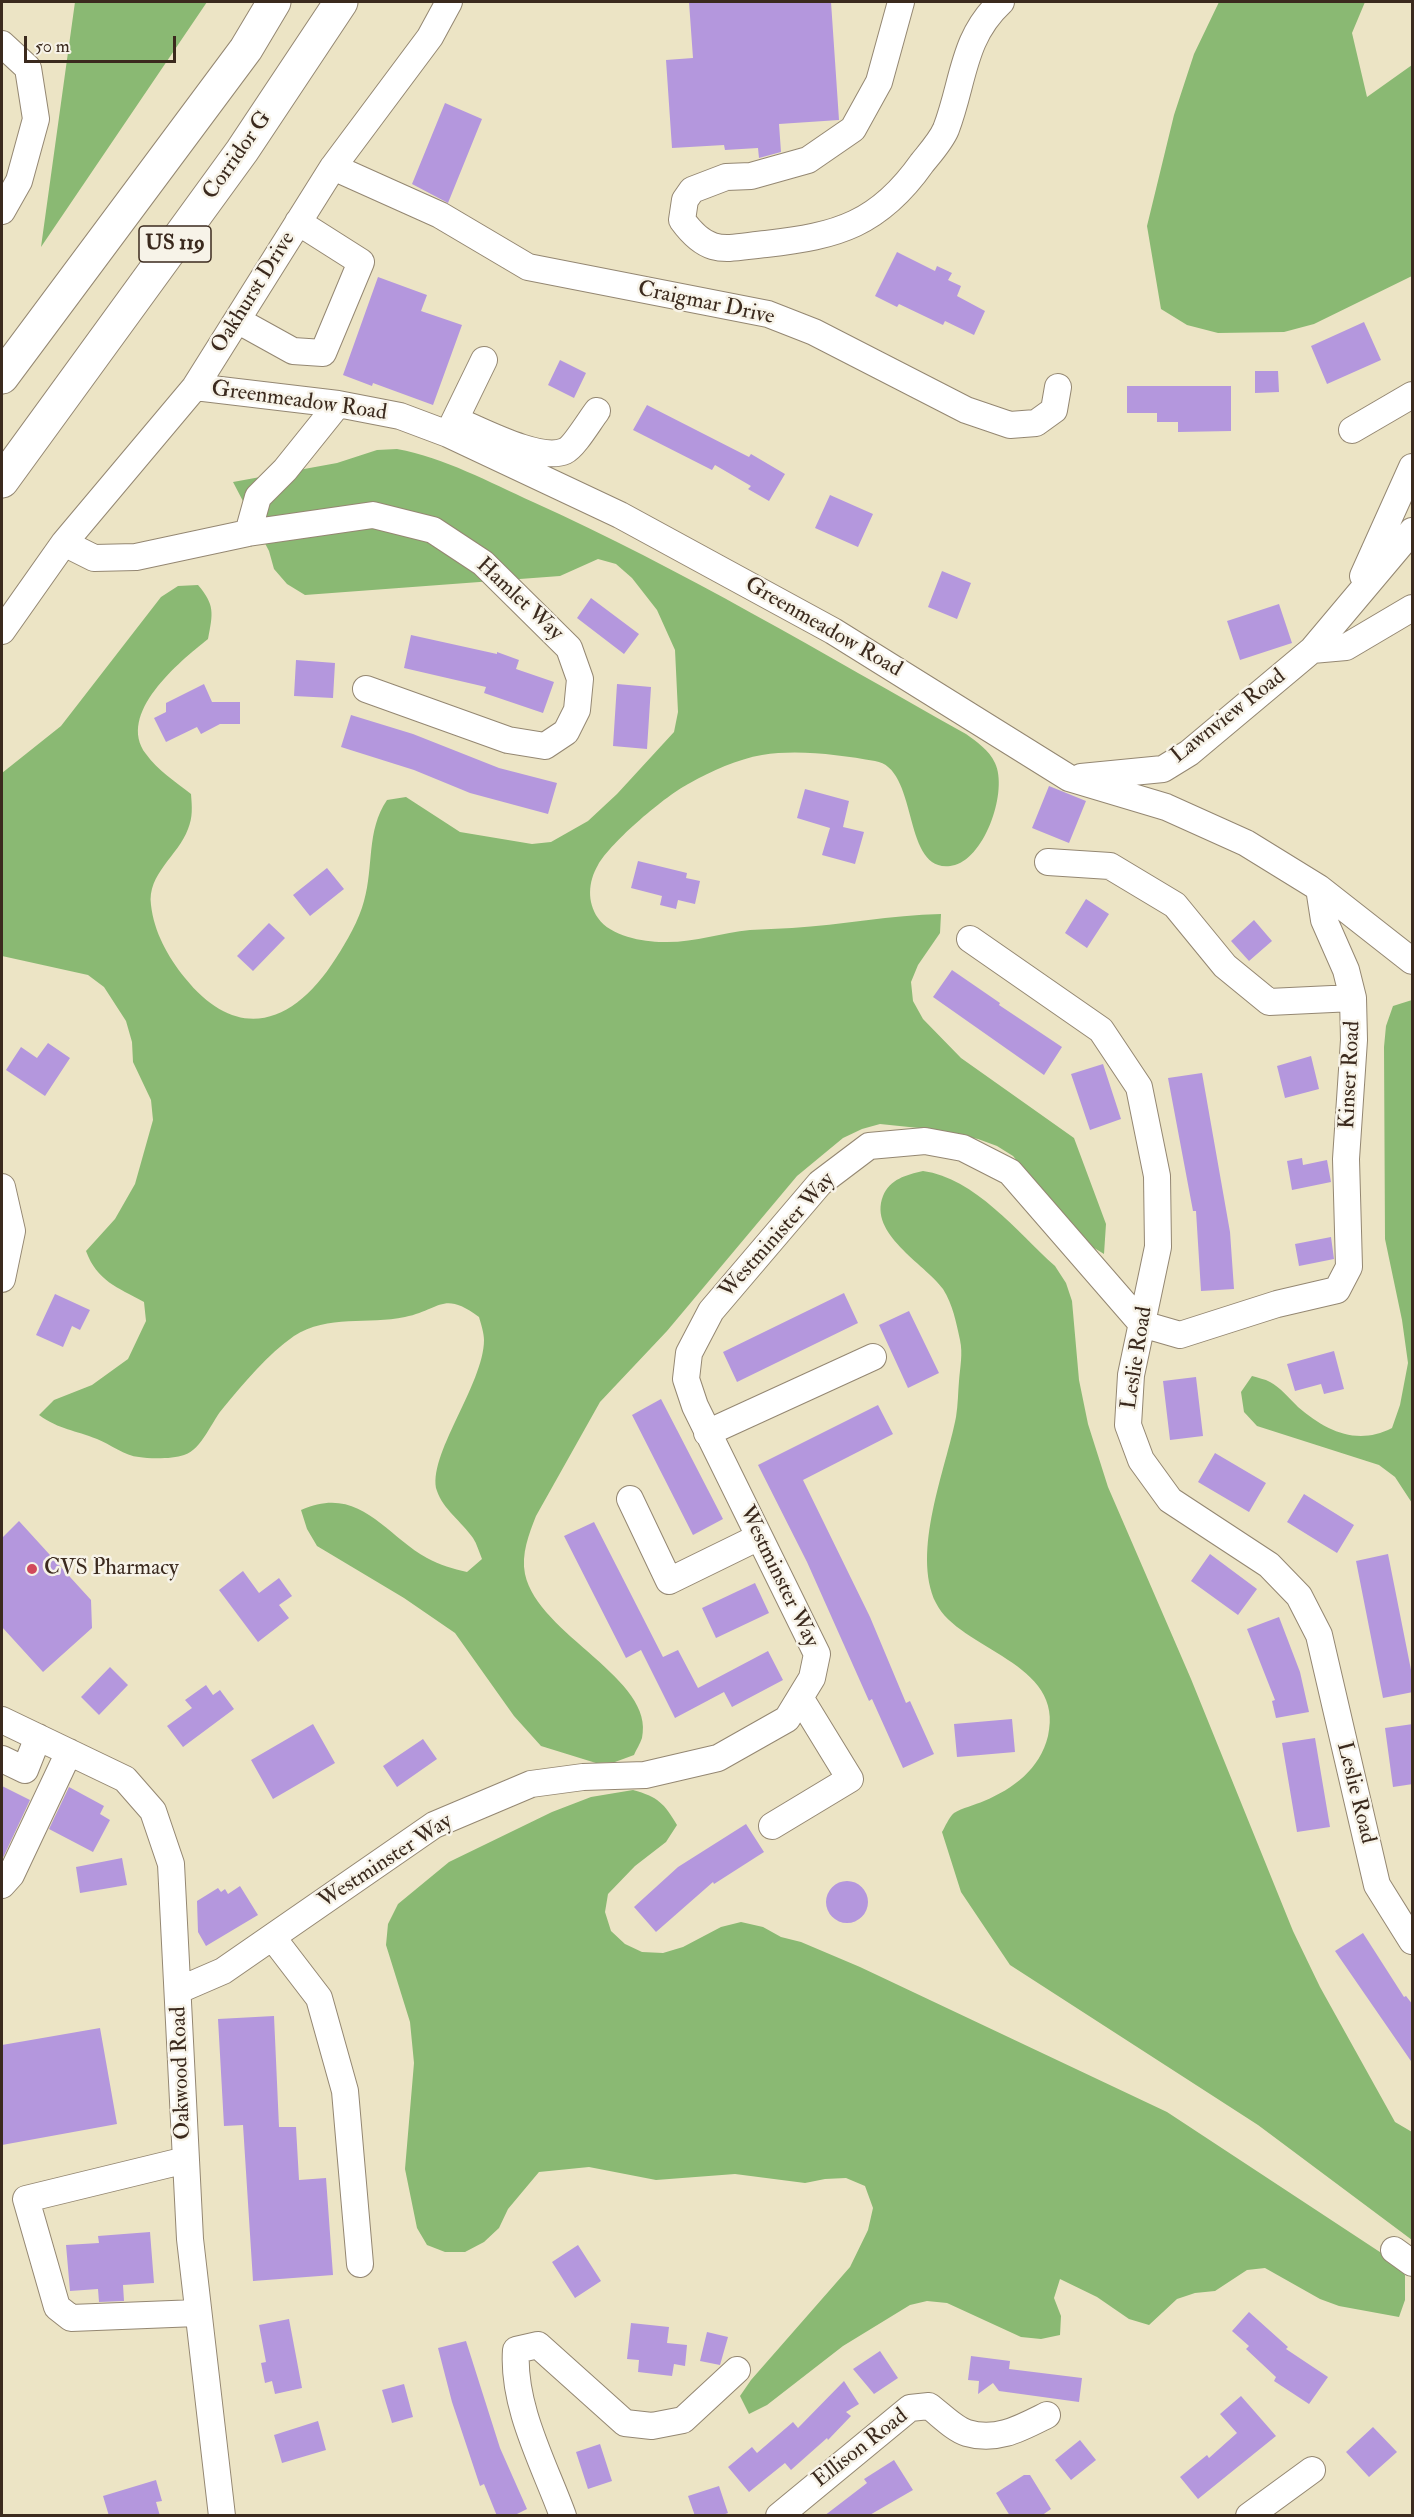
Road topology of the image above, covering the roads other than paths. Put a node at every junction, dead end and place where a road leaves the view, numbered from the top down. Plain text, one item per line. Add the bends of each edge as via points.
1 (274, 2) edge
2 (322, 2) edge
3 (341, 2) edge
4 (449, 2) edge
5 (901, 2) edge
6 (1001, 2) edge
7 (2, 44) edge
8 (333, 167) junction
9 (2, 211) edge
10 (298, 222) junction
11 (237, 320) junction
12 (484, 360) dead end
13 (2, 377) edge
14 (195, 387) junction
15 (1058, 387) dead end
16 (1413, 395) edge
17 (338, 404) junction
18 (597, 411) dead end
19 (451, 427) junction
20 (1353, 430) dead end
21 (2, 448) edge
22 (1413, 467) edge
23 (2, 481) edge
24 (1413, 531) edge
25 (249, 532) junction
26 (64, 543) junction
27 (1352, 600) junction
28 (1413, 608) edge
29 (2, 631) edge
30 (1312, 650) junction
31 (366, 689) dead end
32 (1069, 778) junction
33 (1048, 862) dead end
34 (1319, 888) junction
35 (970, 939) dead end
36 (1413, 961) edge
37 (1353, 998) junction
38 (2, 1187) edge
39 (2, 1279) edge
40 (1142, 1324) junction
41 (873, 1357) dead end
42 (695, 1407) joint
43 (707, 1433) junction
44 (630, 1499) dead end
45 (759, 1537) junction
46 (801, 1699) junction
47 (2, 1720) edge
48 (38, 1737) junction
49 (69, 1752) junction
50 (2, 1759) edge
51 (772, 1826) dead end
52 (2, 1885) edge
53 (273, 1938) junction
54 (1413, 1941) edge
55 (179, 1990) junction
56 (186, 2160) junction
57 (360, 2264) dead end
58 (197, 2313) junction
59 (737, 2370) dead end
60 (1047, 2415) dead end
61 (1312, 2470) dead end
62 (222, 2516) edge
63 (563, 2516) edge
64 (778, 2516) edge
65 (1249, 2516) edge

1 - 13 highway, US 119 via 246,49
2 - 21 highway
3 - 23 highway, Corridor G / US 119 via 242,151
4 - 8 street, Oakhurst Drive via 430,37
5 - 6 street via 879,82 852,129 808,160 752,176 726,177 692,190 685,201 682,220 692,234 708,246 726,248 816,238 859,223 903,191 945,132 975,33
7 - 9 street via 28,68 36,119 19,181
8 - 10 street, Oakhurst Drive
8 - 15 street, Craigmar Drive via 440,214 528,267 768,315 814,332 966,410 1010,425 1036,423 1054,410
10 - 11 street, Oakhurst Drive
10 - 11 street via 361,262 323,353 293,351
11 - 14 street, Oakhurst Drive
12 - 19 street
14 - 17 street, Greenmeadow Road
14 - 26 street, Oakhurst Drive
16 - 20 street
17 - 19 street, Greenmeadow Road
17 - 25 street via 285,470 258,496
18 - 19 street via 567,450 552,454
19 - 32 street, Greenmeadow Road via 833,631
22 - 27 street
24 - 27 street, Lawnview Road
25 - 26 street, Hamlet Way via 136,556 94,558
25 - 31 street, Hamlet Way via 373,515 433,530 483,563 569,648 580,680 577,710 566,732 545,746 508,740
26 - 29 street, Oakhurst Drive
27 - 30 street, Lawnview Road
28 - 30 street via 1346,647
30 - 32 street, Lawnview Road via 1189,753 1163,769
32 - 34 street, Greenmeadow Road via 1166,807 1246,843
33 - 37 street via 1110,866 1175,904 1225,966 1269,1002
34 - 36 street, Greenmeadow Road
34 - 37 street, Kinser Road via 1324,920 1346,970
35 - 40 street, Leslie Road via 1101,1030 1139,1087 1158,1176 1158,1247
37 - 40 street, Kinser Road via 1346,1159 1349,1267 1337,1290 1277,1304 1180,1335
38 - 39 street via 12,1231
40 - 42 street, Westminister Way via 1010,1172 963,1148 925,1141 869,1146 820,1182 711,1311 689,1353 686,1379
40 - 54 street, Leslie Road via 1131,1375 1128,1425 1141,1460 1170,1500 1269,1565 1299,1596 1319,1635 1377,1885
41 - 43 street
42 - 43 street, Westminster Way
43 - 45 street, Westminster Way
44 - 45 street via 669,1581
45 - 46 street, Westminster Way via 817,1654 812,1678
46 - 51 street via 850,1779
46 - 53 street, Westminster Way via 787,1719 718,1758 645,1775 531,1784 434,1825
47 - 48 street, Oakwood Road
48 - 49 street, Oakwood Road
48 - 50 street via 25,1770
49 - 52 street via 11,1875
49 - 55 street, Oakwood Road via 124,1779 153,1811 171,1863
53 - 55 street, Westminster Way via 223,1971
53 - 57 street via 319,1998 345,2091
55 - 56 street, Oakwood Road
56 - 58 street, Oakwood Road
56 - 58 street via 26,2199 57,2307 71,2318
58 - 62 street, Oakwood Road
59 - 63 street via 683,2420 652,2426 625,2423 538,2345 516,2350 515,2374 524,2408
60 - 64 street, Ellison Road via 997,2437 966,2433 929,2406 910,2408
61 - 65 street

